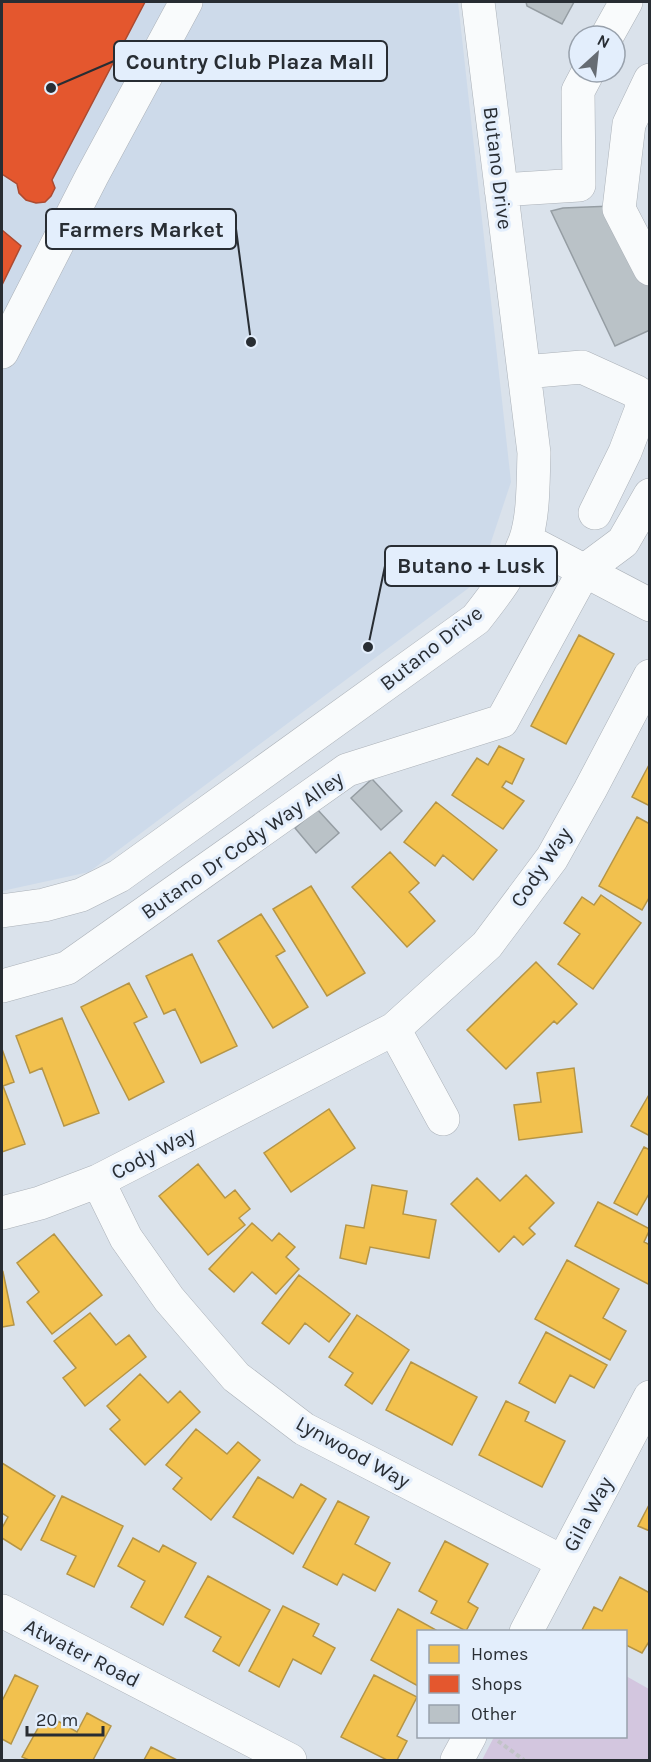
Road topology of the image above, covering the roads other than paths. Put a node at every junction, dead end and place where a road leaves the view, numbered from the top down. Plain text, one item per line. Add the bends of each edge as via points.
1 (186, 2) edge
2 (478, 2) edge
3 (626, 2) edge
4 (614, 24) edge
5 (650, 80) edge
6 (582, 84) edge
7 (501, 190) junction
8 (650, 269) edge
9 (2, 352) edge
10 (524, 372) junction
11 (650, 495) edge
12 (594, 513) dead end
13 (526, 540) junction
14 (584, 571) junction
15 (650, 605) edge
16 (650, 676) edge
17 (2, 911) edge
18 (2, 986) edge
19 (394, 1029) junction
20 (443, 1119) dead end
21 (98, 1181) junction
22 (2, 1213) edge
23 (650, 1397) edge
24 (562, 1562) junction
25 (2, 1611) edge
26 (527, 1630) edge
27 (469, 1738) edge
28 (290, 1761) edge
29 (457, 1761) edge

1 - 9 street
2 - 7 street, Butano Drive
3 - 4 street
5 - 8 street via 629,124 620,209
6 - 7 street via 578,91 579,185
7 - 10 street, Butano Drive
10 - 12 street via 582,368 637,392 643,405 625,452
10 - 13 street, Butano Drive via 534,453
11 - 14 street via 623,542
13 - 14 street
13 - 17 street, Butano Drive via 501,587 476,619 119,876 81,895
14 - 15 street
14 - 18 street, Butano Dr Cody Way Alley via 502,721 347,770 67,968
16 - 19 street, Cody Way via 552,858 487,945
19 - 20 street
19 - 21 street, Cody Way
21 - 22 street, Cody Way
21 - 24 street, Lynwood Way via 126,1238 169,1299 236,1377 304,1429
23 - 24 street, Gila Way
24 - 26 street, Gila Way
25 - 28 street, Atwater Road
27 - 29 street

